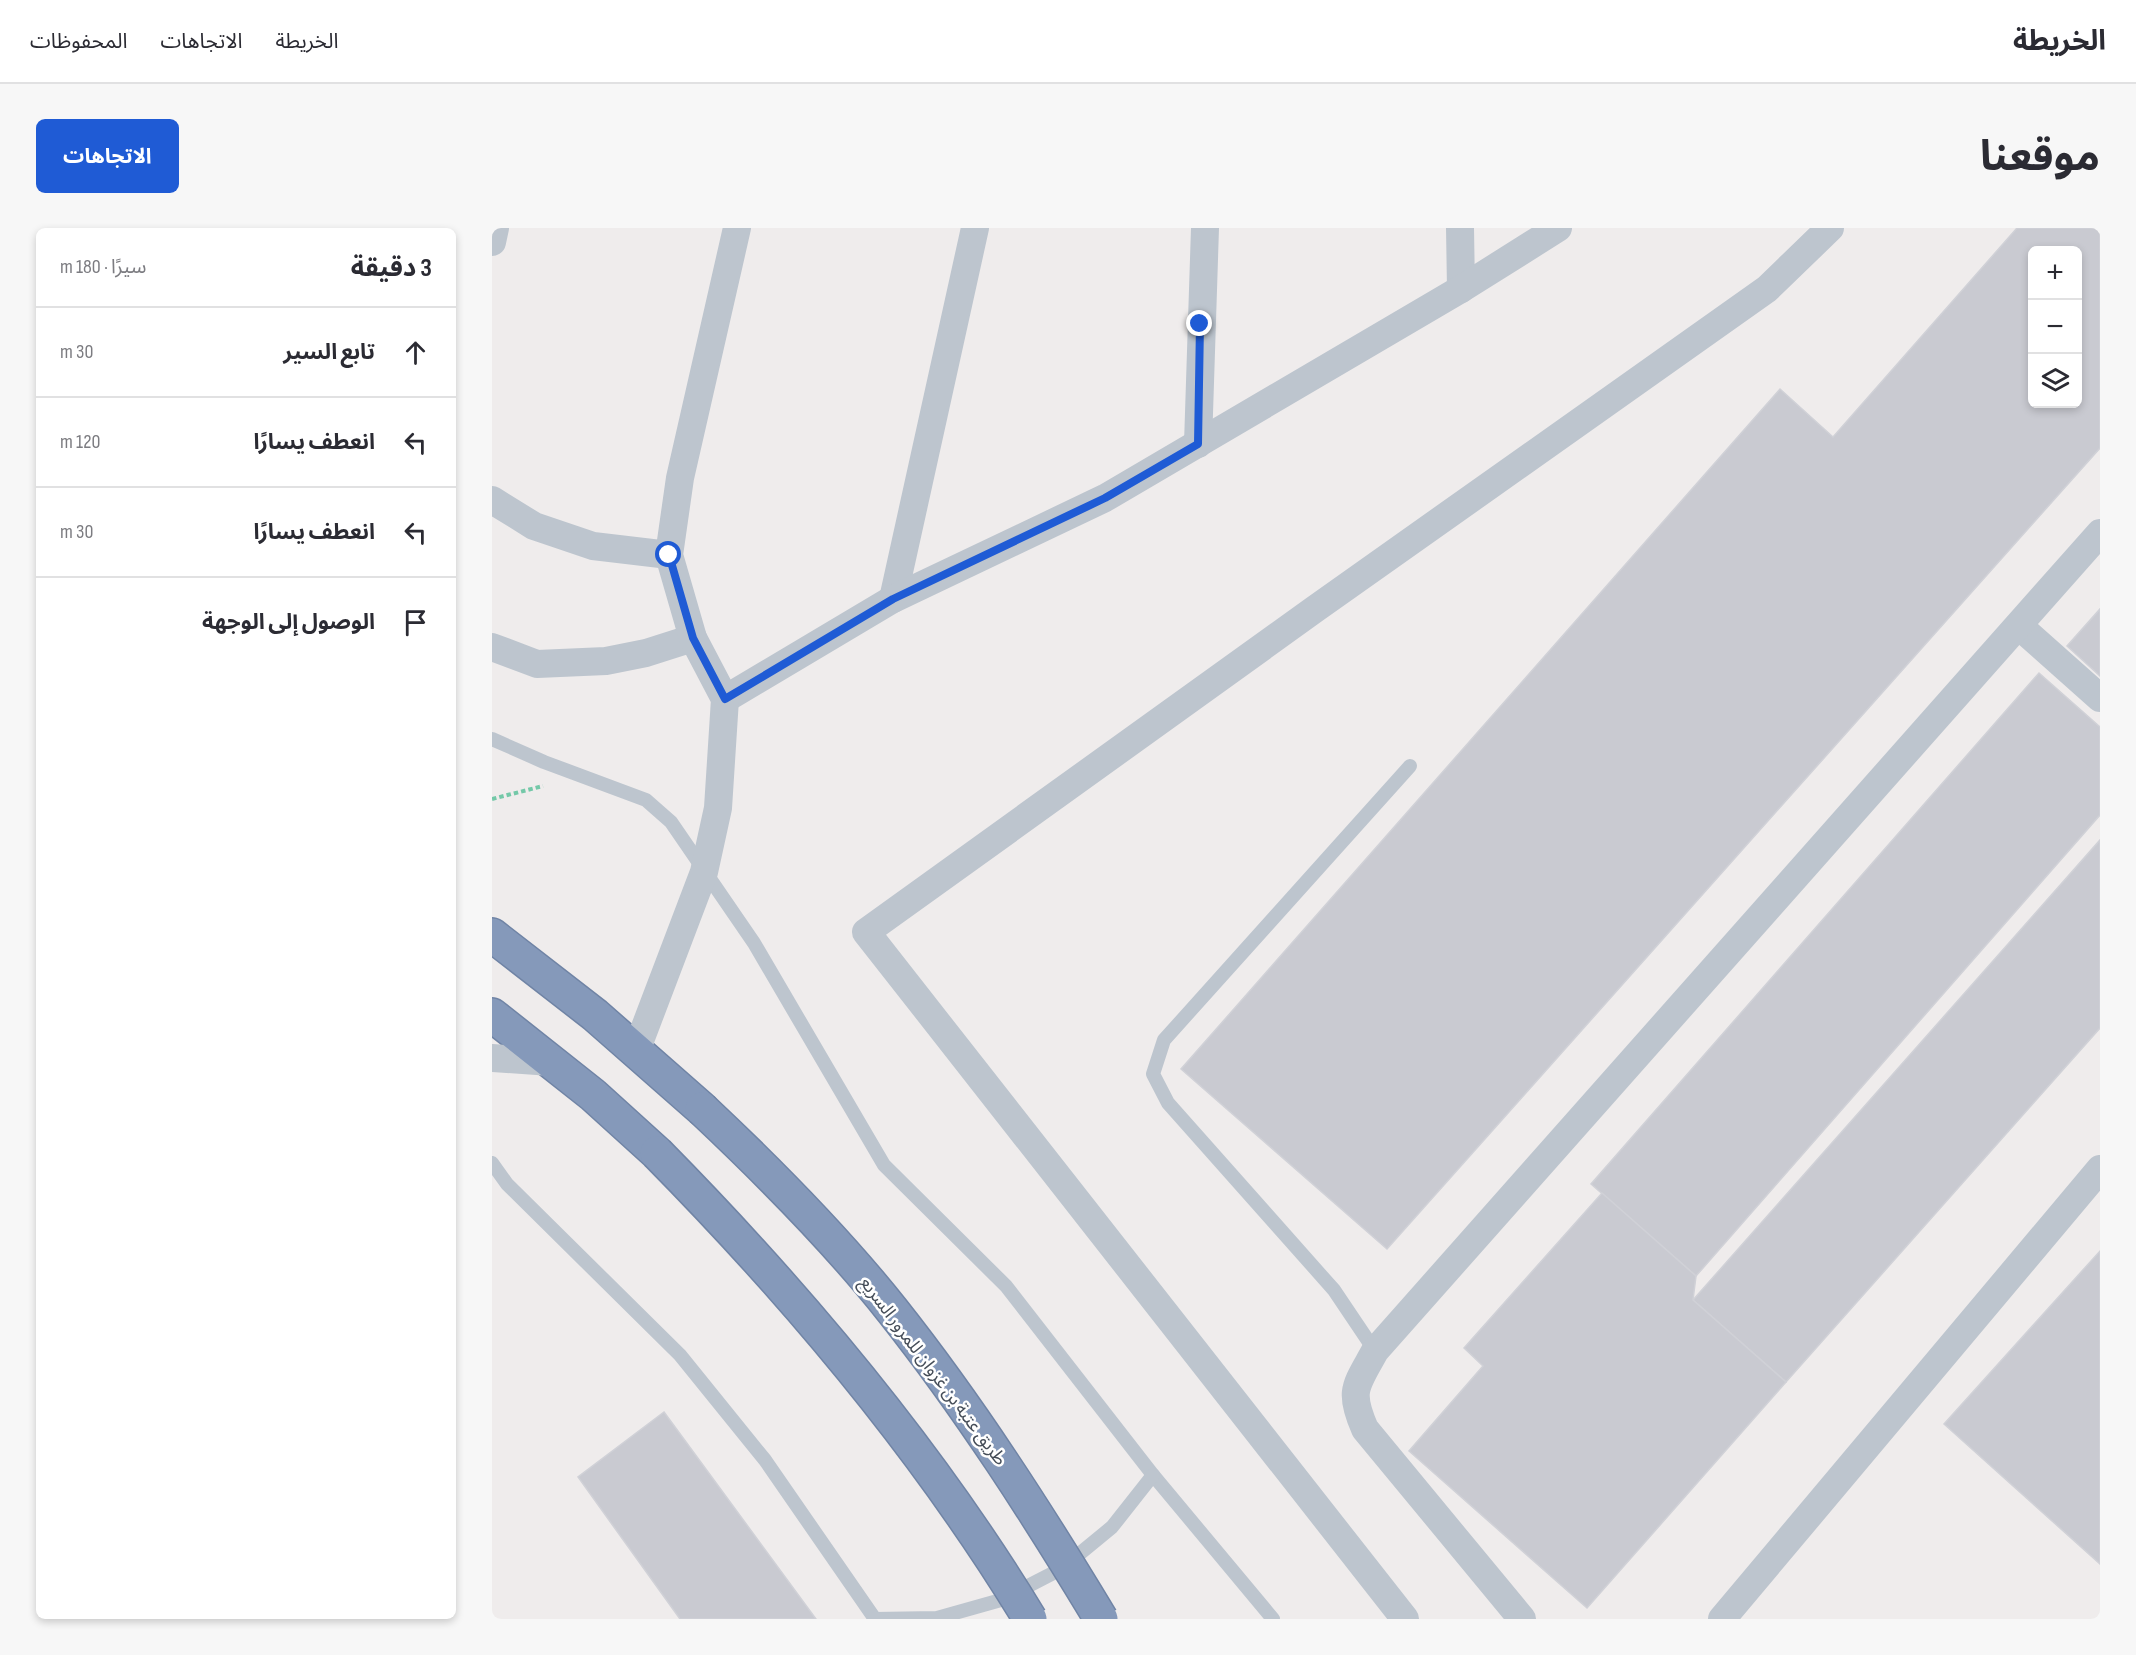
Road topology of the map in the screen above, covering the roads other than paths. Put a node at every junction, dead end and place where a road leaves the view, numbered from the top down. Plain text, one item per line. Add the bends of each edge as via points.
1 (495, 228) edge
2 (736, 228) edge
3 (975, 228) edge
4 (1204, 228) edge
5 (1460, 228) edge
6 (1558, 228) edge
7 (1830, 228) edge
8 (492, 242) edge
9 (1461, 289) junction
10 (1198, 444) junction
11 (492, 500) edge
12 (2100, 533) edge
13 (669, 555) junction
14 (893, 599) junction
15 (2019, 626) junction
16 (693, 638) junction
17 (492, 647) edge
18 (2100, 698) edge
19 (725, 699) junction
20 (492, 739) edge
21 (1410, 766) dead end
22 (704, 872) junction
23 (492, 935) edge
24 (492, 1016) edge
25 (636, 1052) junction
26 (492, 1058) edge
27 (551, 1062) junction
28 (492, 1164) edge
29 (2100, 1169) edge
30 (1375, 1351) junction
31 (1153, 1475) junction
32 (875, 1619) edge
33 (1030, 1619) edge
34 (1101, 1619) edge
35 (1274, 1619) edge
36 (1405, 1619) edge
37 (1522, 1619) edge
38 (1722, 1619) edge

1 - 8 street
2 - 13 street via 680,478
3 - 14 street
4 - 10 street
5 - 9 street
6 - 9 street
7 - 36 street via 1767,289 866,932
9 - 10 street
10 - 14 street via 1105,498
11 - 13 street via 534,526 593,546
12 - 15 street
13 - 16 street
14 - 19 street
15 - 18 street
15 - 30 street
16 - 17 street via 646,653 606,660 537,664
16 - 19 street
19 - 22 street via 718,808
20 - 22 lane via 646,800 671,822
21 - 30 lane via 1164,1040 1153,1074 1168,1103 1334,1290
22 - 25 street
22 - 31 lane via 766,962 884,1165 1006,1286
23 - 25 highway, طريق عتبة بن غزوان للمرور السريع
24 - 27 highway
25 - 34 highway, طريق عتبة بن غزوان للمرور السريع, bridge via 702,1109 825,1231 892,1310 1014,1482
26 - 27 street
27 - 33 highway, bridge via 657,1153 718,1215 841,1356 963,1518
28 - 32 lane via 507,1184 680,1355 765,1460
29 - 38 street
30 - 37 street via 1354,1390 1356,1409 1365,1429
31 - 32 lane via 1112,1527 1061,1569 1001,1600 937,1618
31 - 35 lane

